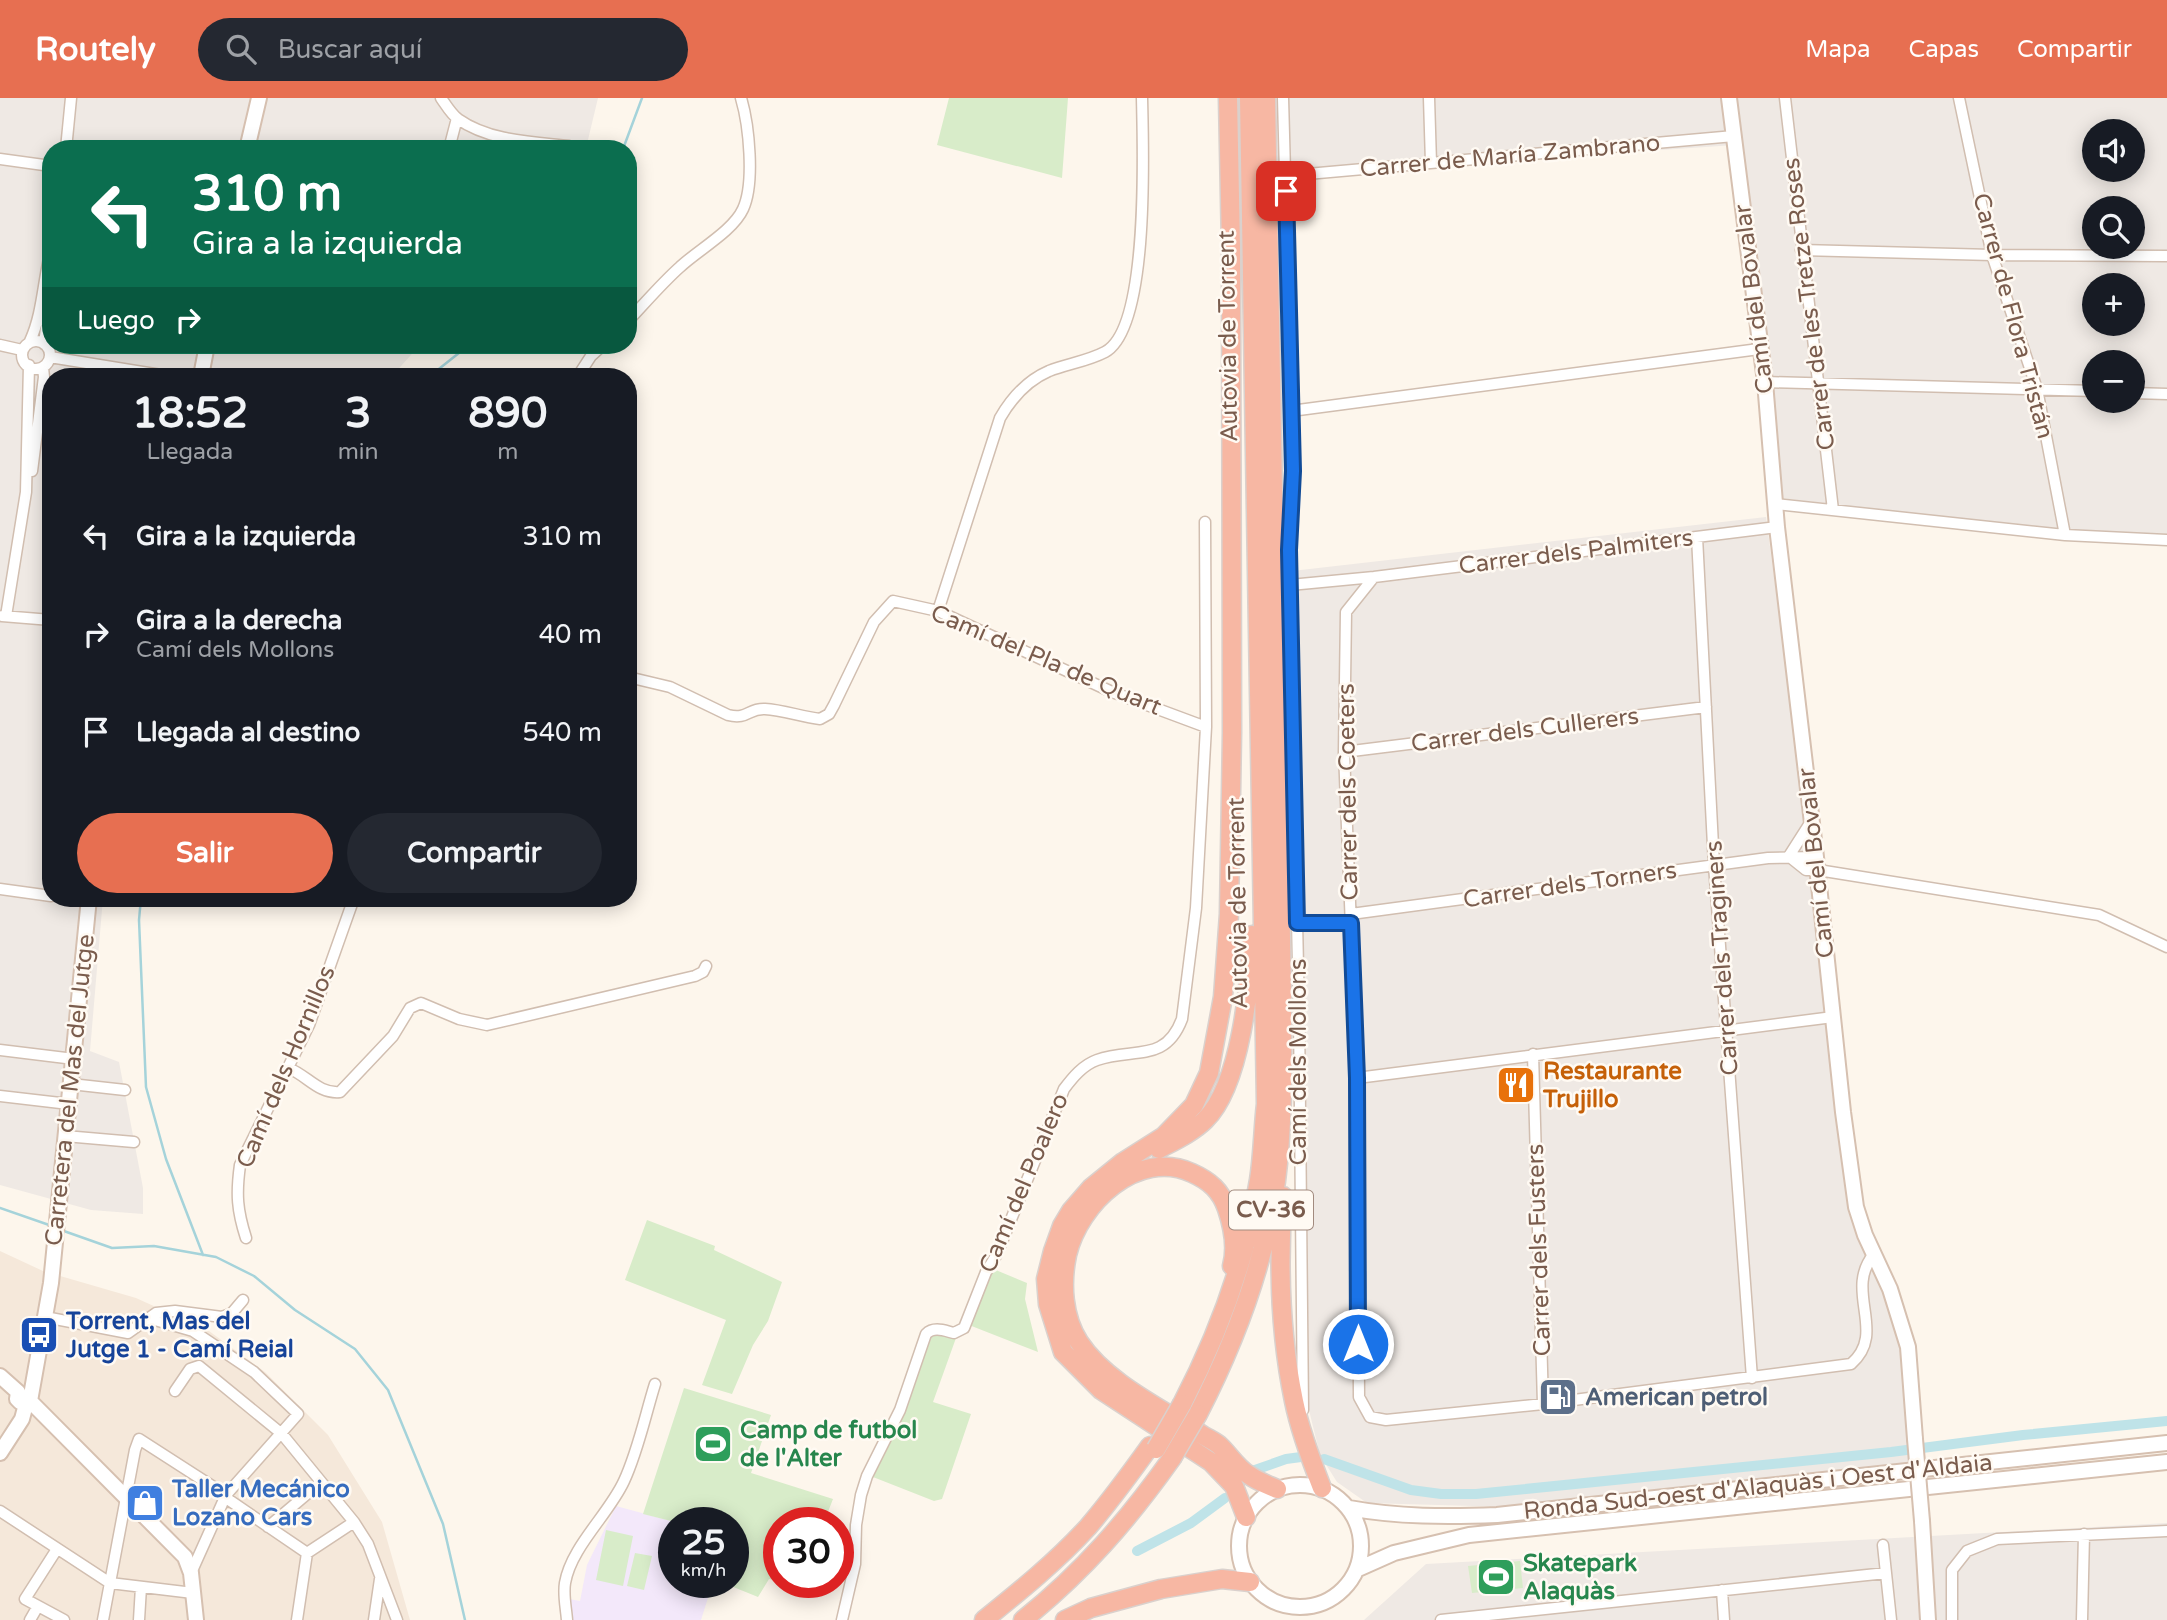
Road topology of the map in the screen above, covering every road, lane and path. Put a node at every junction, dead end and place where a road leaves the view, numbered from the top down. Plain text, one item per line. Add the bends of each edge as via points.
1 (71, 98) edge
2 (258, 98) edge
3 (441, 98) edge
4 (741, 98) edge
5 (1142, 98) edge
6 (1228, 98) edge
7 (1249, 98) edge
8 (1266, 98) edge
9 (1283, 98) edge
10 (1429, 98) edge
11 (1729, 98) edge
12 (1785, 98) edge
13 (1959, 98) edge
14 (457, 118) junction
15 (1734, 136) junction
16 (67, 140) edge
17 (249, 140) edge
18 (451, 140) edge
19 (518, 140) edge
20 (0, 159) edge
21 (1431, 163) junction
22 (42, 165) edge
23 (1285, 176) junction
24 (1801, 250) junction
25 (1992, 255) junction
26 (2167, 256) edge
27 (42, 292) edge
28 (637, 312) edge
29 (30, 341) junction
30 (42, 344) edge
31 (0, 345) edge
32 (1759, 349) junction
33 (22, 350) junction
34 (49, 354) edge
35 (50, 357) junction
36 (29, 365) junction
37 (42, 368) edge
38 (43, 368) edge
39 (118, 368) edge
40 (1765, 382) junction
41 (1817, 382) junction
42 (2037, 389) junction
43 (2082, 391) edge
44 (42, 392) edge
45 (2145, 393) edge
46 (2167, 394) edge
47 (1291, 411) junction
48 (26, 492) junction
49 (1776, 504) junction
50 (1833, 510) junction
51 (1205, 522) dead end
52 (1777, 527) junction
53 (2065, 535) junction
54 (1697, 537) junction
55 (2167, 540) edge
56 (1374, 577) junction
57 (1290, 585) junction
58 (938, 611) junction
59 (3, 616) edge
60 (42, 619) edge
61 (637, 679) edge
62 (1706, 707) junction
63 (1206, 727) junction
64 (1259, 729) junction
65 (1345, 752) junction
66 (1812, 820) junction
67 (1789, 856) junction
68 (1817, 864) junction
69 (1714, 865) junction
70 (0, 889) edge
71 (42, 895) edge
72 (88, 907) edge
73 (351, 907) edge
74 (1351, 918) junction
75 (1297, 923) junction
76 (2167, 947) edge
77 (706, 966) dead end
78 (1282, 994) junction
79 (1833, 1017) junction
80 (1726, 1030) junction
81 (0, 1050) edge
82 (1533, 1054) junction
83 (74, 1059) junction
84 (288, 1068) junction
85 (1357, 1078) junction
86 (71, 1084) junction
87 (125, 1090) dead end
88 (0, 1096) edge
89 (69, 1104) junction
90 (65, 1136) junction
91 (134, 1142) dead end
92 (1091, 1188) junction
93 (246, 1238) dead end
94 (1874, 1254) junction
95 (243, 1300) dead end
96 (45, 1317) junction
97 (148, 1318) junction
98 (0, 1376) edge
99 (1752, 1378) junction
100 (655, 1384) dead end
101 (175, 1391) dead end
102 (27, 1398) junction
103 (1180, 1403) junction
104 (1543, 1404) junction
105 (282, 1434) junction
106 (1303, 1438) junction
107 (2167, 1444) edge
108 (1159, 1451) junction
109 (0, 1453) edge
110 (2167, 1462) edge
111 (320, 1483) junction
112 (1322, 1488) junction
113 (1277, 1489) junction
114 (226, 1495) junction
115 (126, 1498) junction
116 (1349, 1508) junction
117 (0, 1511) edge
118 (1246, 1517) junction
119 (354, 1522) junction
120 (268, 1527) junction
121 (2167, 1531) edge
122 (2084, 1534) junction
123 (1883, 1545) dead end
124 (57, 1549) junction
125 (307, 1553) junction
126 (1358, 1569) junction
127 (191, 1573) junction
128 (1886, 1573) junction
129 (380, 1579) junction
130 (1250, 1582) junction
131 (110, 1583) junction
132 (141, 1587) junction
133 (1722, 1590) junction
134 (193, 1593) junction
135 (1328, 1602) junction
136 (38, 1606) junction
137 (1282, 1606) junction
138 (1460, 1619) edge
139 (30, 1620) edge
140 (64, 1620) edge
141 (103, 1620) edge
142 (139, 1620) edge
143 (196, 1620) edge
144 (297, 1620) edge
145 (374, 1620) edge
146 (397, 1620) edge
147 (567, 1620) edge
148 (842, 1620) edge
149 (984, 1620) edge
150 (995, 1620) edge
151 (1023, 1620) edge
152 (1065, 1620) edge
153 (1291, 1620) edge
154 (1321, 1620) edge
155 (1441, 1620) edge
156 (1724, 1620) edge
157 (1891, 1620) edge
158 (1928, 1620) edge
159 (1952, 1620) edge
160 (2082, 1620) edge

1 - 16 street
2 - 17 street
3 - 14 street
4 - 28 street via 750,175 744,208
5 - 58 street via 1143,213 1130,312 1108,351 1047,372 1010,401 1000,418
6 - 92 highway via 1232,732 1223,997 1209,1073 1194,1105 1164,1136
7 - 64 highway, Autovia de Torrent / CV-36
8 - 78 highway, Autovia de Torrent / CV-36
9 - 23 street, Camí dels Mollons
10 - 21 street
11 - 15 street, Camí del Bovalar
12 - 24 street, Carrer de les Tretze Roses
13 - 25 street, Carrer de Flora Tristán
14 - 18 street
14 - 19 street via 487,134
15 - 21 street, Carrer de María Zambrano
15 - 32 street, Camí del Bovalar
20 - 22 street
21 - 23 street, Carrer de María Zambrano
23 - 47 street, Camí dels Mollons
24 - 25 street
24 - 41 street, Carrer de les Tretze Roses
25 - 26 street
25 - 42 street, Carrer de Flora Tristán
27 - 29 street
29 - 30 street
29 - 33 street
31 - 33 street
32 - 40 street, Camí del Bovalar
32 - 47 street
33 - 36 street
34 - 35 street
35 - 38 street
35 - 39 street
36 - 37 street
36 - 48 street
40 - 41 street
40 - 49 street, Camí del Bovalar
41 - 42 street
41 - 50 street, Carrer de les Tretze Roses
42 - 43 street
42 - 53 street, Carrer de Flora Tristán
44 - 48 street
45 - 46 street
47 - 57 street, Camí dels Mollons
48 - 59 street
49 - 50 street
49 - 52 street, Camí del Bovalar
50 - 53 street
51 - 63 street
52 - 54 street, Carrer dels Palmiters
52 - 66 street, Camí del Bovalar
53 - 55 street
54 - 56 street, Carrer dels Palmiters
54 - 62 street, Carrer dels Traginers
56 - 57 street, Carrer dels Palmiters
56 - 65 street, Carrer dels Coeters via 1346,612
57 - 75 street, Camí dels Mollons
58 - 61 street, Camí del Pla de Quart via 893,601 874,622 829,714 820,719 765,709 738,718 670,687
58 - 63 street, Camí del Pla de Quart via 1112,692
59 - 60 street
62 - 65 street, Carrer dels Cullerers
62 - 69 street, Carrer dels Traginers
63 - 148 street, Camí del Poalero via 1196,908 1180,1025 1168,1042 1153,1051 1096,1060 1075,1074 1064,1089 964,1328 926,1334 900,1410 861,1495 855,1564
64 - 92 highway via 1254,766 1251,955 1238,1051 1226,1090 1205,1120
64 - 103 highway, Autovia de Torrent / CV-36 via 1266,1104 1259,1179 1232,1293 1207,1356
65 - 74 street, Carrer dels Coeters
66 - 67 street
66 - 68 street, Camí del Bovalar
67 - 68 street via 1806,870
67 - 69 street, Carrer dels Torners
68 - 76 street via 2099,915
68 - 79 street, Camí del Bovalar
69 - 74 street, Carrer dels Torners
69 - 80 street, Carrer dels Traginers
70 - 71 street
72 - 83 street, Carretera del Mas del Jutge
73 - 84 street, Camí dels Hornillos via 309,1025
74 - 75 street, Carrer dels Torners
74 - 85 street, Carrer dels Coeters
75 - 106 street, Camí dels Mollons
77 - 84 street via 695,976 487,1026 421,1003 410,1007 393,1036 340,1092 322,1090
78 - 106 highway via 1288,1023 1289,1106 1279,1247 1286,1357
78 - 108 highway, Autovia de Torrent / CV-36, bridge via 1282,1107 1276,1182 1263,1251 1225,1362 1198,1414
79 - 80 street
79 - 94 street, Camí del Bovalar via 1856,1207
80 - 82 street
80 - 99 street, Carrer dels Traginers
81 - 83 street
82 - 85 street
82 - 104 street, Carrer dels Fusters
83 - 86 street, Carretera del Mas del Jutge
84 - 93 street, Camí dels Hornillos via 240,1165 238,1212
85 - 104 street, Carrer dels Coeters via 1359,1397 1370,1417 1386,1420
86 - 87 street
86 - 89 street, Carretera del Mas del Jutge
88 - 89 street
89 - 90 street, Carretera del Mas del Jutge
90 - 91 street
90 - 96 street, Carretera del Mas del Jutge
92 - 118 highway via 1062,1226 1046,1279 1048,1304 1063,1352 1101,1391 1211,1462 1234,1486
94 - 99 street via 1863,1271 1868,1332 1861,1356 1852,1364
94 - 158 street, Camí del Bovalar, bridge via 1908,1347
95 - 97 street via 222,1317 175,1311 156,1312
96 - 97 street via 128,1333
96 - 102 street, Carretera del Mas del Jutge
97 - 105 street via 193,1331 254,1372 298,1414
98 - 102 street
99 - 104 street
100 - 147 street via 625,1479 568,1573 564,1595
101 - 105 street via 190,1369 199,1366
102 - 109 street, Carretera del Mas del Jutge via 22,1419
102 - 115 street
103 - 108 highway, Autovia de Torrent / CV-36, bridge
103 - 113 highway via 1226,1290 1234,1261 1233,1227 1224,1198 1208,1180 1183,1168 1157,1166 1130,1174 1104,1193 1077,1231 1067,1255 1067,1317 1080,1343 1110,1375 1218,1445 1248,1475
105 - 111 street
105 - 114 street
106 - 112 highway
107 - 116 street, Ronda Sud-oest d'Alaquàs i Oest d'Aldaia via 1497,1514 1409,1516
108 - 149 highway via 1035,1579
108 - 150 highway, Autovia de Torrent / CV-36 via 1093,1531 1040,1584
108 - 151 highway, Autovia de Torrent / CV-36 via 1140,1502 1108,1542
110 - 126 street, Ronda Sud-oest d'Alaquàs i Oest d'Aldaia via 1469,1535 1394,1553
111 - 119 street
111 - 120 street
112 - 113 street
112 - 116 street
113 - 118 street via 1259,1500
114 - 115 street via 139,1438
114 - 120 street
114 - 127 street
115 - 127 street via 185,1557
115 - 131 street
116 - 126 street via 1362,1537
117 - 124 street
118 - 130 street via 1239,1539 1241,1562
119 - 125 street
119 - 129 street via 368,1544
120 - 125 street
121 - 122 street
122 - 159 street via 1997,1539 1967,1551 1952,1570
122 - 160 street
123 - 128 street
124 - 131 street
124 - 136 street via 25,1599
125 - 144 street
126 - 135 street via 1346,1588
127 - 134 street
128 - 133 street
128 - 157 street
129 - 145 street
129 - 146 street
130 - 137 street
130 - 152 highway via 1222,1579 1161,1588
131 - 132 street
131 - 141 street
132 - 134 street
132 - 142 street
133 - 138 street
133 - 156 street
134 - 143 street
135 - 137 street via 1305,1608
135 - 154 street
136 - 139 street
136 - 140 street
137 - 153 street
138 - 155 street

